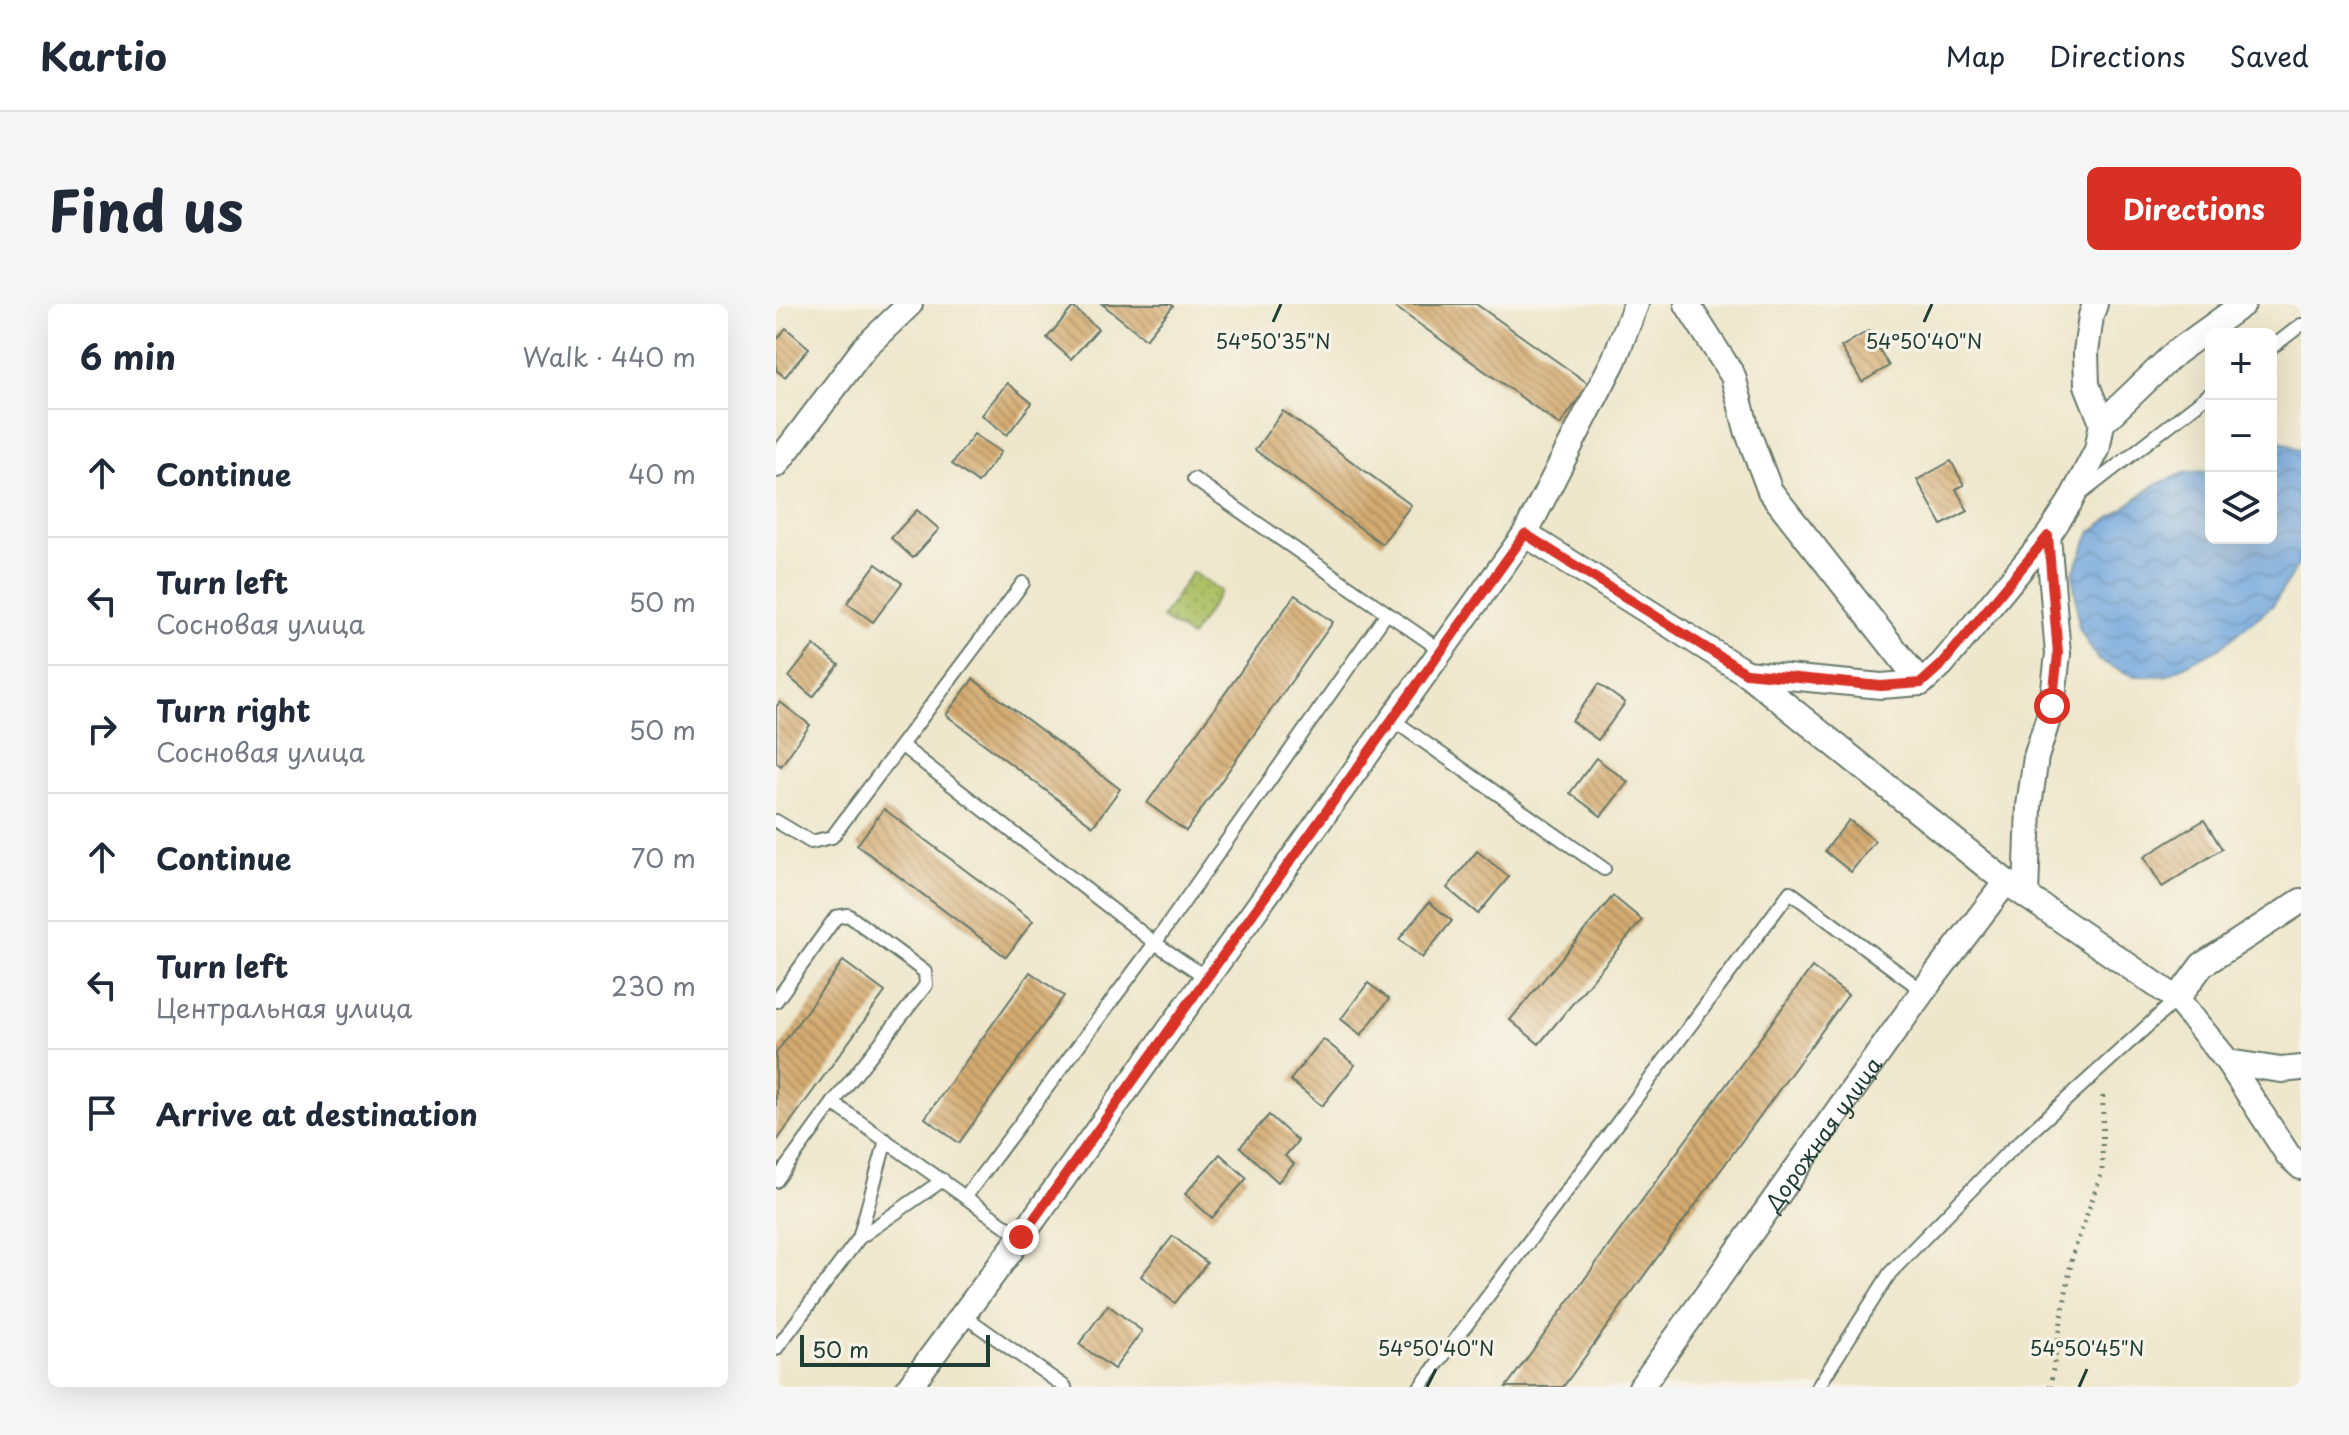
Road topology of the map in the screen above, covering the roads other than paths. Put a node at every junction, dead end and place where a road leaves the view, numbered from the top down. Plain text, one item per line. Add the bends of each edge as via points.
1 (910, 304) edge
2 (1636, 304) edge
3 (1687, 304) edge
4 (2095, 304) edge
5 (2243, 304) edge
6 (2301, 325) edge
7 (2277, 343) edge
8 (2205, 398) edge
9 (2102, 423) junction
10 (776, 465) edge
11 (1194, 479) dead end
12 (2070, 502) junction
13 (1525, 534) junction
14 (2048, 536) junction
15 (1023, 583) dead end
16 (1387, 613) junction
17 (1442, 651) junction
18 (1746, 673) junction
19 (1921, 683) junction
20 (1393, 720) junction
21 (902, 746) junction
22 (776, 821) edge
23 (1604, 869) dead end
24 (2016, 888) junction
25 (2301, 901) edge
26 (1155, 943) junction
27 (1207, 978) junction
28 (1923, 991) junction
29 (2177, 999) junction
30 (776, 1001) edge
31 (2228, 1062) junction
32 (2301, 1068) edge
33 (833, 1103) junction
34 (886, 1140) junction
35 (2301, 1167) edge
36 (943, 1180) junction
37 (776, 1181) edge
38 (966, 1196) junction
39 (1021, 1237) junction
40 (859, 1238) junction
41 (963, 1315) junction
42 (776, 1349) edge
43 (909, 1387) edge
44 (1065, 1387) edge
45 (1420, 1387) edge
46 (1641, 1387) edge
47 (1818, 1387) edge

1 - 10 street via 865,347
2 - 13 street via 1614,360
3 - 19 street via 1733,376 1770,491
4 - 9 street via 2086,352 2087,385
5 - 9 street via 2175,353
6 - 7 lane
8 - 12 lane
9 - 12 street via 2097,450
11 - 16 lane
12 - 14 street
13 - 17 street
13 - 18 street
14 - 19 street
14 - 24 street via 2058,654
15 - 21 lane
16 - 17 lane
16 - 26 lane
17 - 20 street
18 - 19 street via 1881,686
18 - 24 street
20 - 23 lane
20 - 27 street
21 - 22 lane via 832,837 811,842
21 - 26 lane
24 - 28 street, Дорожная улица
24 - 29 street
25 - 29 street via 2202,965
26 - 27 lane
26 - 38 lane
27 - 39 street
28 - 45 lane via 1790,892
28 - 46 street, Дорожная улица
29 - 31 street
29 - 47 lane via 2003,1157 1890,1273
30 - 33 lane via 836,917 848,915 925,972 926,985
31 - 32 street
31 - 35 street
33 - 34 lane
33 - 37 lane
34 - 36 lane
34 - 40 lane
36 - 38 lane
36 - 40 lane
38 - 39 lane
39 - 41 street
40 - 42 lane
41 - 43 street
41 - 44 lane

